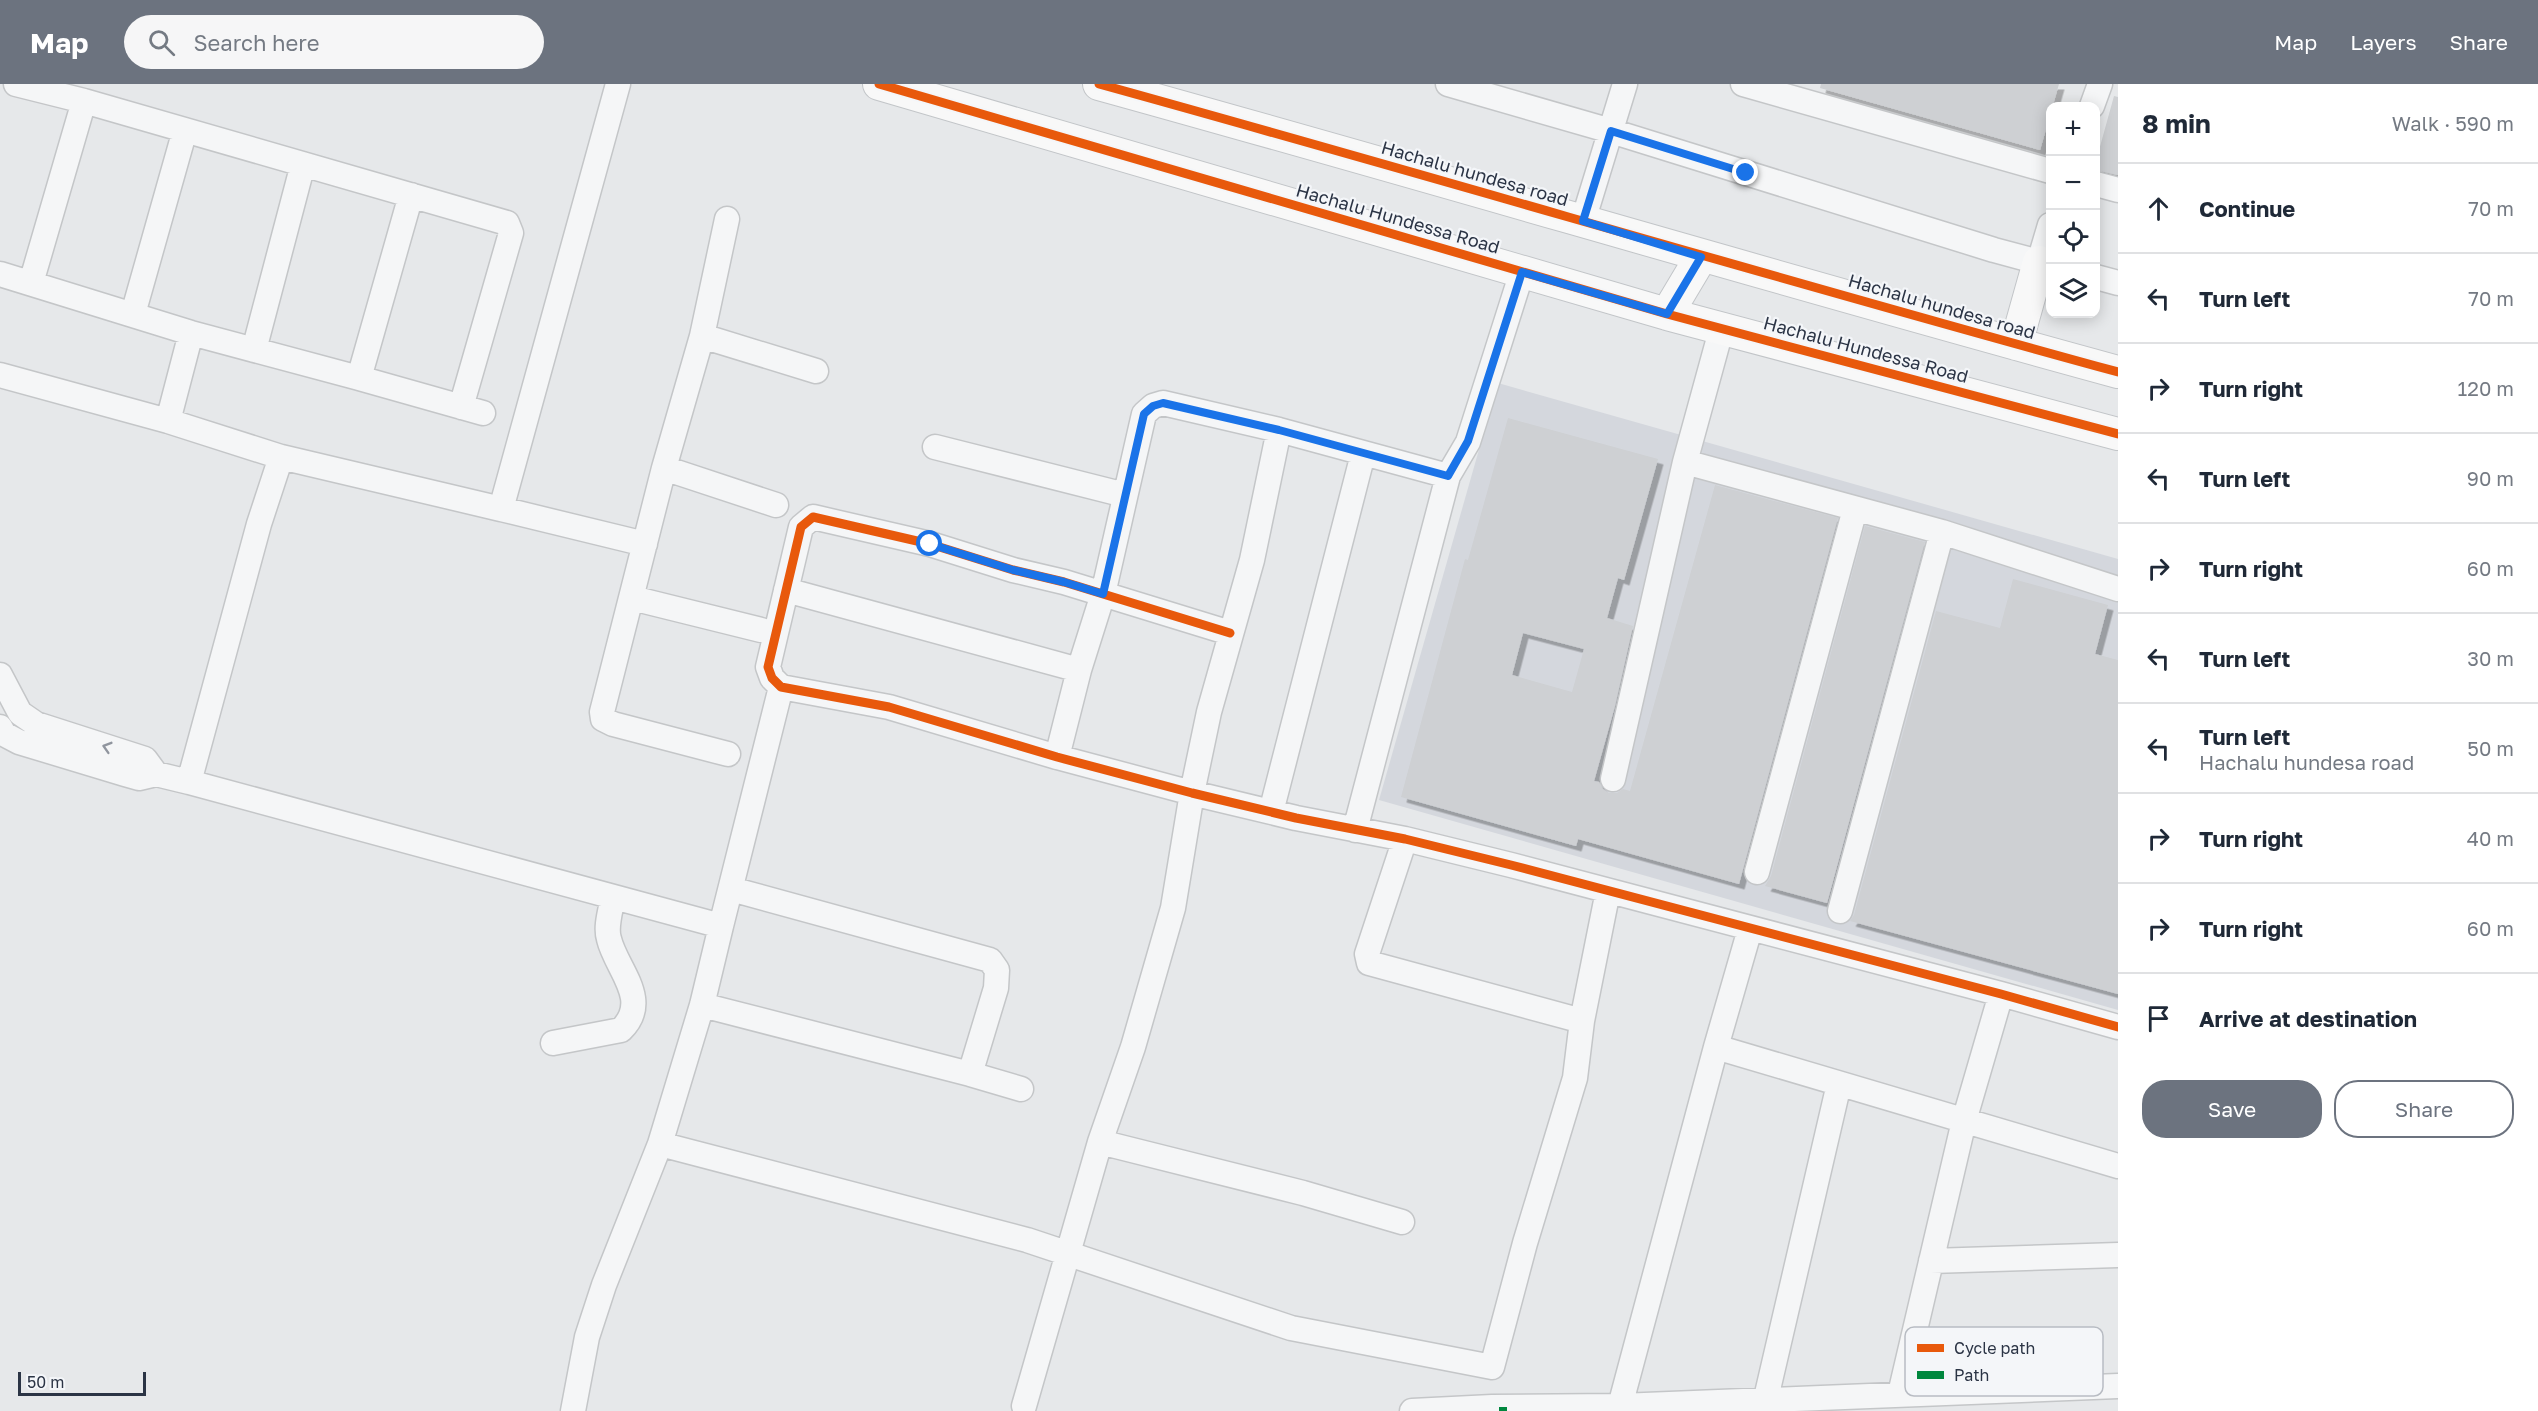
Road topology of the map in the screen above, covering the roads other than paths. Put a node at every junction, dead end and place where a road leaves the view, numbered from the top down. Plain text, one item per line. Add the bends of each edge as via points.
1 (16, 84) edge
2 (618, 84) edge
3 (879, 84) edge
4 (1100, 84) edge
5 (1448, 84) edge
6 (1743, 84) edge
7 (2100, 84) edge
8 (1616, 90) edge
9 (84, 100) junction
10 (2093, 102) edge
11 (185, 130) junction
12 (1611, 131) junction
13 (303, 164) junction
14 (2046, 170) edge
15 (2100, 185) edge
16 (2118, 190) edge
17 (411, 195) junction
18 (727, 219) dead end
19 (1583, 221) junction
20 (1701, 257) junction
21 (2045, 264) edge
22 (1522, 272) junction
23 (0, 274) edge
24 (2100, 278) edge
25 (31, 283) junction
26 (2118, 283) edge
27 (133, 314) junction
28 (1667, 314) junction
29 (1722, 327) junction
30 (191, 333) junction
31 (702, 336) junction
32 (2016, 344) junction
33 (254, 350) junction
34 (816, 371) dead end
35 (2118, 372) edge
36 (0, 375) edge
37 (359, 378) junction
38 (168, 421) junction
39 (1279, 430) junction
40 (2118, 434) edge
41 (935, 447) dead end
42 (1363, 454) junction
43 (281, 457) junction
44 (1685, 462) junction
45 (664, 468) junction
46 (1448, 476) junction
47 (1125, 495) junction
48 (776, 505) dead end
49 (501, 509) junction
50 (1855, 509) junction
51 (1942, 532) junction
52 (645, 544) junction
53 (2118, 589) edge
54 (786, 590) junction
55 (1103, 594) junction
56 (632, 598) junction
57 (761, 630) dead end
58 (1230, 633) junction
59 (1079, 670) junction
60 (0, 675) edge
61 (781, 687) junction
62 (0, 727) edge
63 (728, 754) dead end
64 (1058, 757) junction
65 (156, 774) junction
66 (1613, 779) dead end
67 (189, 782) junction
68 (1192, 793) junction
69 (1271, 812) junction
70 (1355, 830) junction
71 (1405, 839) junction
72 (1757, 872) dead end
73 (731, 889) junction
74 (1608, 891) junction
75 (613, 897) junction
76 (1840, 911) dead end
77 (721, 926) junction
78 (1750, 929) junction
79 (2001, 994) junction
80 (702, 1005) junction
81 (1582, 1021) junction
82 (2118, 1027) edge
83 (553, 1042) dead end
84 (1716, 1047) junction
85 (970, 1074) junction
86 (1839, 1084) junction
87 (1020, 1089) dead end
88 (1964, 1120) junction
89 (1100, 1142) junction
90 (660, 1144) junction
91 (2118, 1166) edge
92 (1402, 1222) dead end
93 (1068, 1254) junction
94 (2118, 1255) edge
95 (1931, 1261) junction
96 (1916, 1327) edge
97 (1492, 1367) junction
98 (1905, 1373) edge
99 (2118, 1386) edge
100 (2103, 1387) edge
101 (1900, 1394) junction
102 (1905, 1394) edge
103 (1024, 1406) dead end
104 (1620, 1406) junction
105 (1764, 1406) edge
106 (1492, 1407) junction
107 (573, 1411) edge
108 (1412, 1411) edge

1 - 9 street
2 - 49 street
3 - 22 main road, Hachalu Hundessa Road
4 - 19 main road, Hachalu hundesa road
5 - 12 street
6 - 14 street
7 - 10 street
8 - 12 street
9 - 11 street
9 - 25 street
11 - 13 street
11 - 27 street
12 - 19 street
12 - 21 street
13 - 17 street
13 - 33 street
15 - 16 street
17 - 37 street
17 - 37 street via 507,223 511,228 472,410
18 - 31 street
19 - 20 main road, Hachalu hundesa road
20 - 28 main road
20 - 32 main road, Hachalu hundesa road
21 - 32 main road
22 - 28 main road, Hachalu Hundessa Road
22 - 46 street via 1468,441
23 - 25 street
24 - 26 street
25 - 27 street
27 - 30 street
28 - 29 main road, Hachalu Hundessa Road
29 - 40 main road, Hachalu Hundessa Road
29 - 44 street
30 - 33 street
30 - 38 street
31 - 34 street
31 - 45 street
32 - 35 main road, Hachalu hundesa road
33 - 37 street
36 - 38 street
38 - 43 street
39 - 42 street
39 - 47 street via 1163,403 1153,406 1144,414
39 - 58 street via 1252,561
41 - 47 street
42 - 46 street
42 - 69 street
43 - 49 street
43 - 67 street
44 - 50 street
44 - 66 street
45 - 48 street
45 - 52 street
46 - 70 street
47 - 55 street
49 - 52 street
50 - 51 street
50 - 72 street
51 - 53 street
51 - 76 street
52 - 56 street
54 - 55 street via 801,527 813,517 930,544
54 - 59 street
54 - 61 street via 768,667
55 - 58 street
55 - 59 street
56 - 57 street
56 - 63 street via 603,701 603,719
58 - 68 street
59 - 64 street
65 -> 60 street via 145,759 36,724 20,713
61 - 64 street via 889,707
61 - 73 street
62 - 65 street via 4,734 30,745 139,778
64 - 68 street
65 - 67 street
67 - 75 street
68 - 69 street
68 - 89 street via 1173,908 1133,1047
69 - 70 street
70 - 71 street
71 - 74 street
71 - 81 street via 1367,954 1369,963
73 - 77 street
73 - 85 street via 990,960 997,970 996,988
74 - 78 street
74 - 81 street
75 - 77 street
75 - 83 street via 608,938 632,987 630,1022 621,1030
77 - 80 street
78 - 79 street
78 - 84 street
79 - 82 street
79 - 88 street
80 - 85 street
80 - 90 street
81 - 97 street via 1575,1078
84 - 86 street
84 - 104 street
85 - 87 street
86 - 88 street
86 - 105 street
88 - 91 street
88 - 95 street
89 - 92 street
89 - 93 street
90 - 93 street
90 - 107 street via 587,1337
93 - 97 street via 1291,1328
93 - 103 street
94 - 95 street
95 - 96 street
97 - 106 street
98 - 101 street
99 - 100 street
101 - 102 street
101 - 105 street
104 - 105 street
104 - 106 street
106 - 108 street

